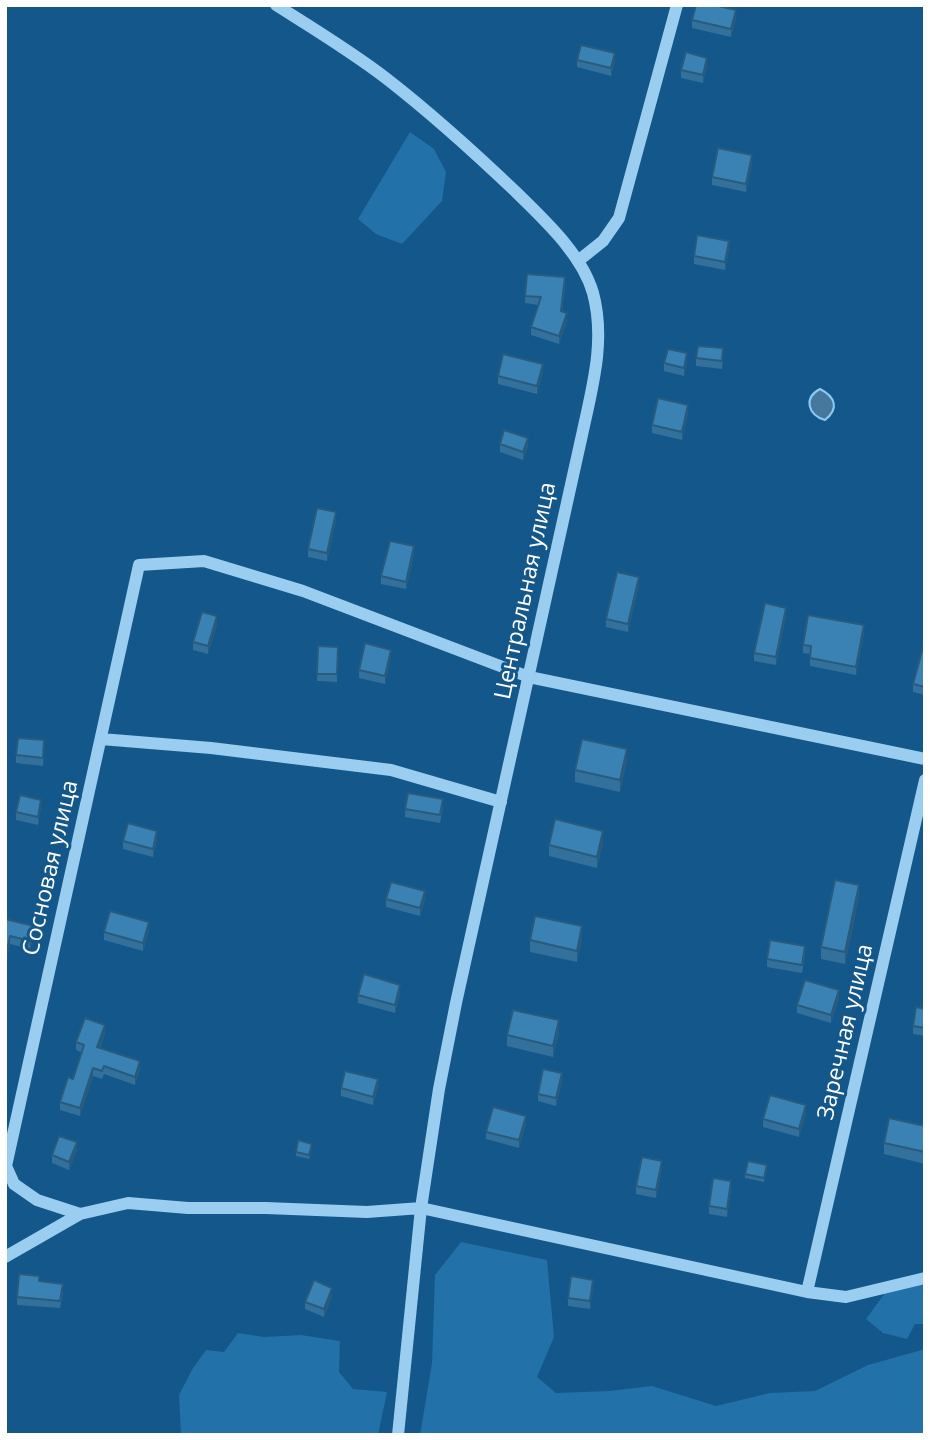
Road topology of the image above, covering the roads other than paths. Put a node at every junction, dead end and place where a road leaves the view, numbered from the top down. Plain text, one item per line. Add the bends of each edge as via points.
1 (276, 5) edge
2 (677, 5) edge
3 (578, 261) junction
4 (529, 677) junction
5 (101, 739) junction
6 (925, 759) edge
7 (925, 780) edge
8 (501, 803) junction
9 (421, 1208) junction
10 (80, 1214) junction
11 (5, 1257) edge
12 (925, 1278) edge
13 (807, 1292) junction
14 (398, 1435) edge

1 - 3 street, Центральная улица via 386,78 440,123 530,206
2 - 3 street via 619,218 603,242
3 - 4 street, Центральная улица via 593,292 598,360
4 - 5 street, Сосновая улица via 303,591 204,561 139,565
4 - 6 street
4 - 8 street, Центральная улица
5 - 8 street via 391,771
5 - 10 street, Сосновая улица via 6,1166 14,1184 37,1200
7 - 13 street, Заречная улица
8 - 9 street, Центральная улица via 451,1028
9 - 10 street via 367,1212 128,1203
9 - 13 street
9 - 14 street, Центральная улица
10 - 11 street
12 - 13 street via 846,1297

